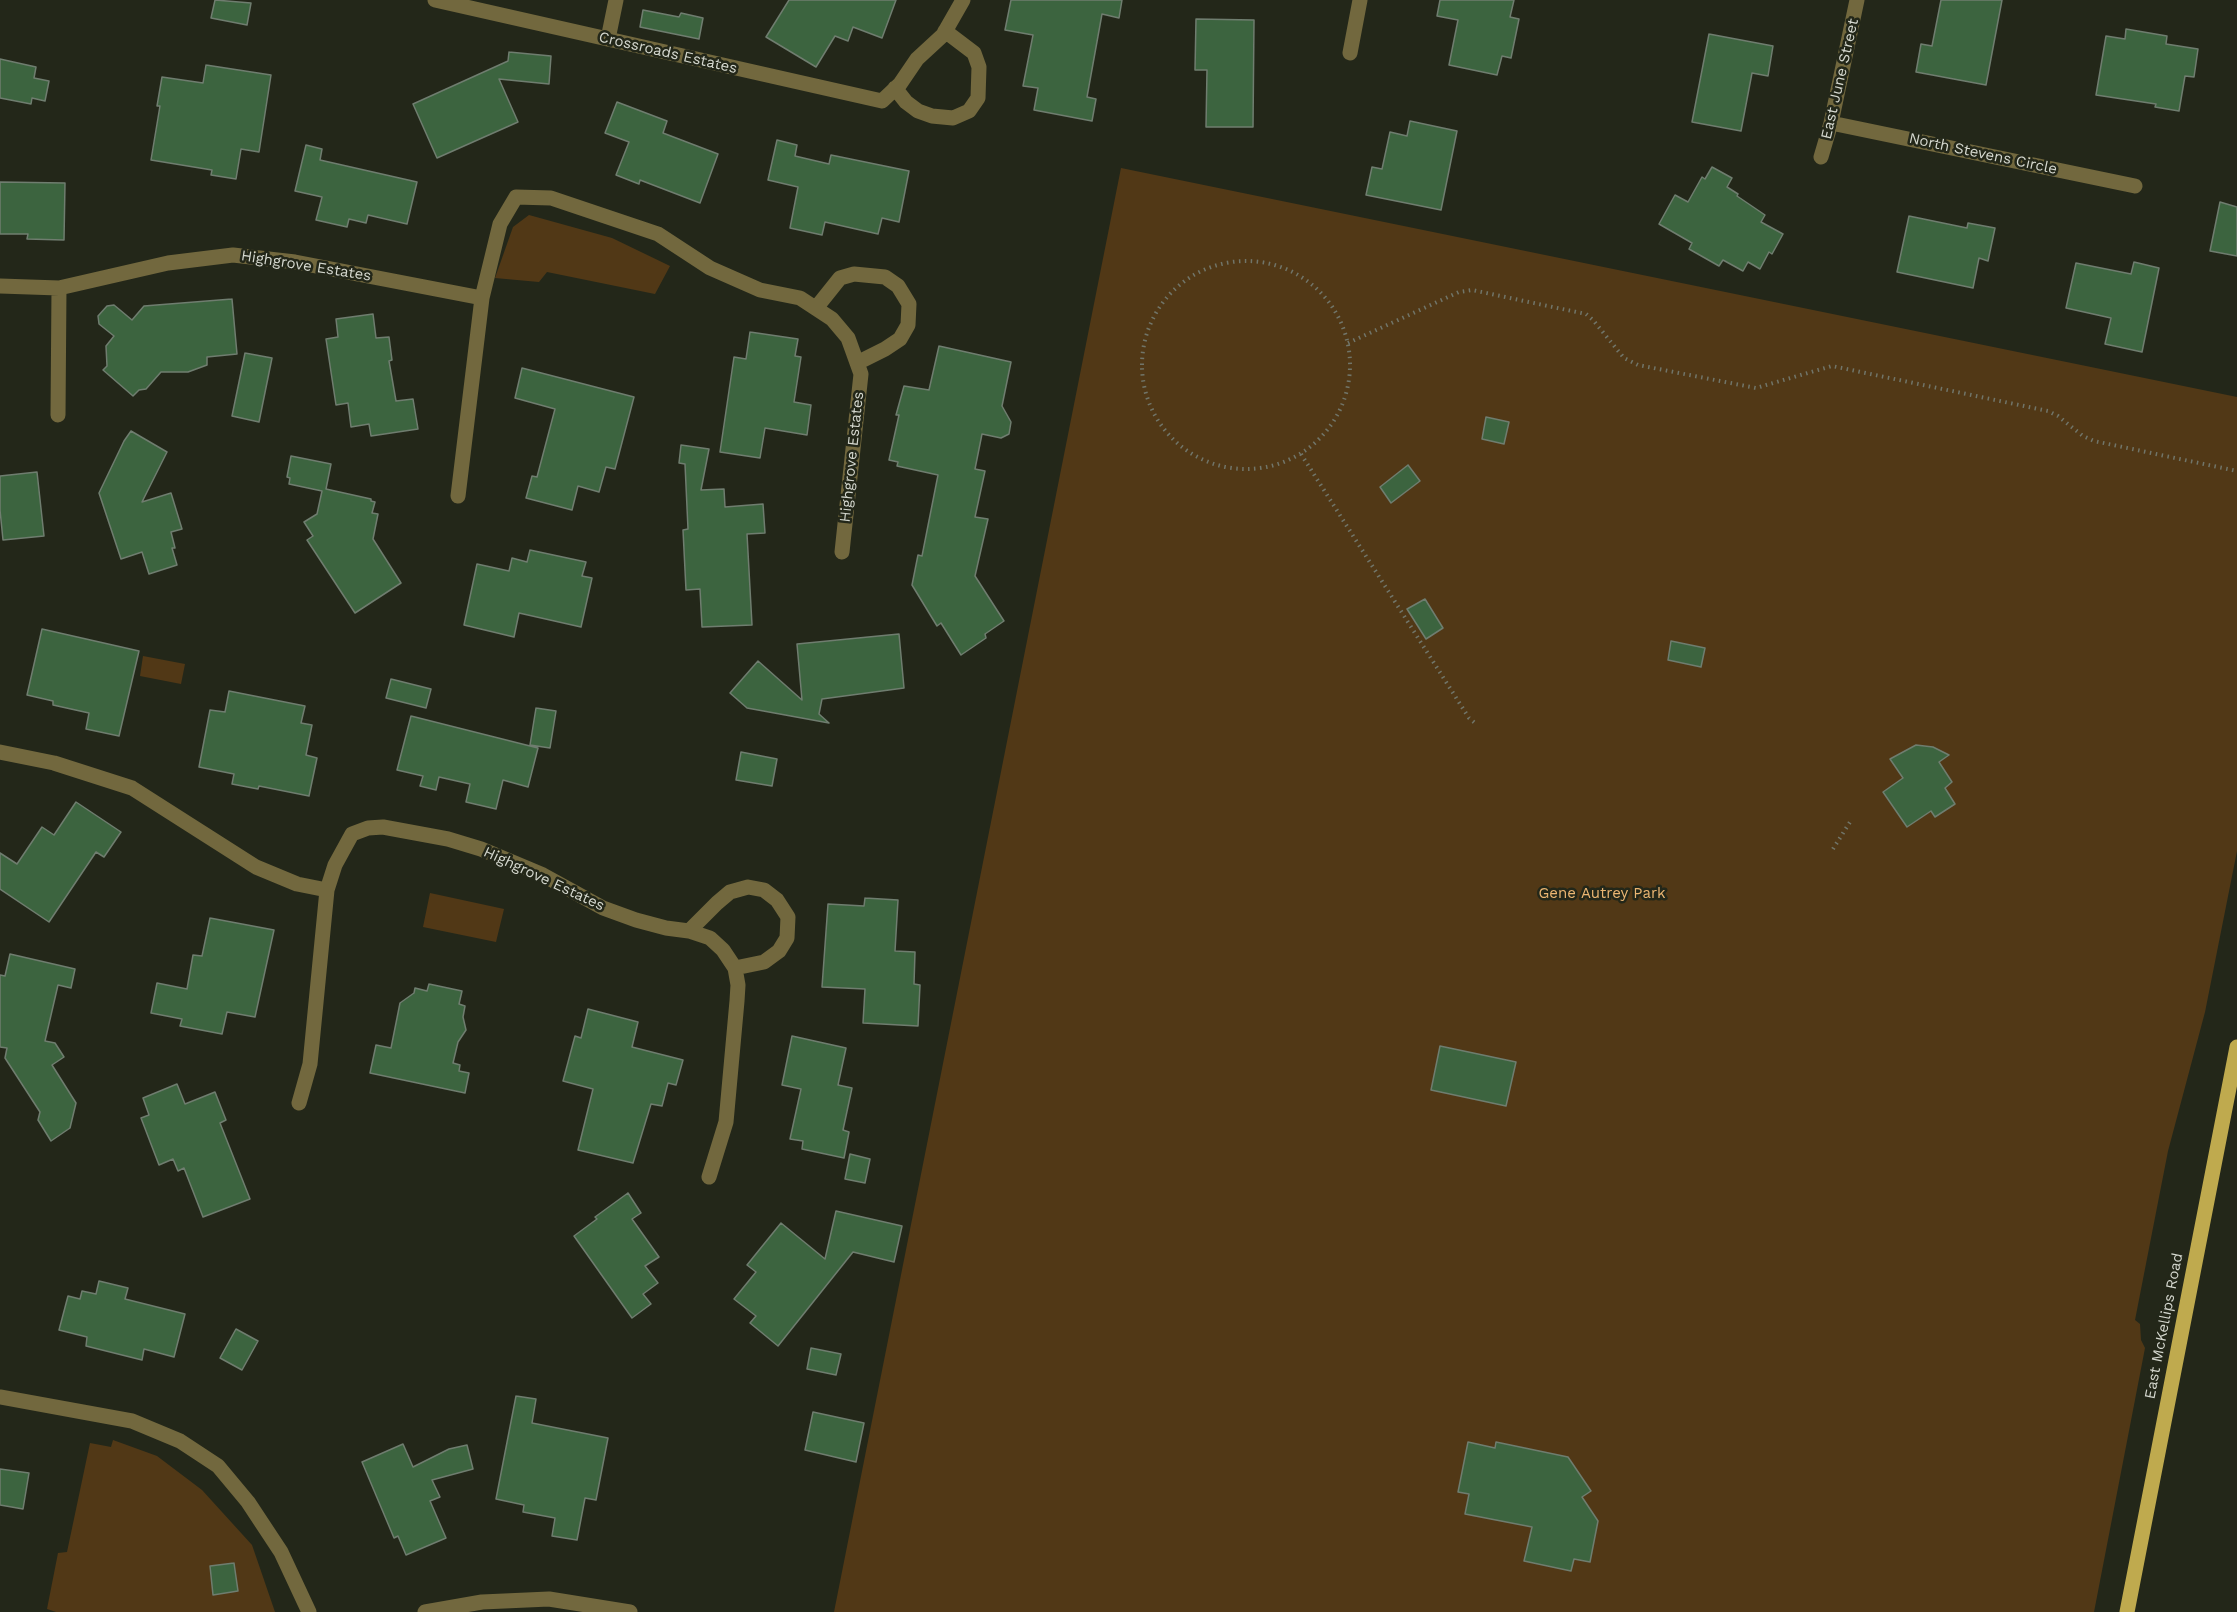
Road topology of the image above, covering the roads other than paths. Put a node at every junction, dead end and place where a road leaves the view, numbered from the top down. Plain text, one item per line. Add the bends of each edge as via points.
1 (435, 0) edge
2 (616, 0) edge
3 (963, 0) edge
4 (1360, 0) edge
5 (1857, 0) edge
6 (945, 31) junction
7 (608, 39) junction
8 (1350, 53) dead end
9 (895, 88) junction
10 (1831, 123) junction
11 (1821, 157) dead end
12 (2135, 186) dead end
13 (0, 286) edge
14 (59, 288) junction
15 (482, 298) junction
16 (816, 308) junction
17 (857, 363) junction
18 (58, 415) dead end
19 (458, 496) dead end
20 (842, 552) dead end
21 (0, 752) edge
22 (327, 890) junction
23 (689, 931) junction
24 (735, 968) junction
25 (2237, 1047) edge
26 (299, 1103) dead end
27 (709, 1177) dead end
28 (0, 1397) edge
29 (309, 1612) edge
30 (425, 1612) edge
31 (630, 1612) edge
32 (2127, 1612) edge

1 - 7 street, Crossroads Estates
2 - 7 street
3 - 6 street, Crossroads Estates
4 - 8 street
5 - 10 street, East June Street
6 - 9 street, Crossroads Estates via 916,59
6 - 9 street via 974,53 979,67 978,98 969,111 953,118 932,116 906,102
7 - 9 street, Crossroads Estates via 882,102
10 - 11 street, East June Street
10 - 12 street, North Stevens Circle
13 - 14 street, Highgrove Estates
14 - 15 street, Highgrove Estates via 168,263 233,255 296,262
14 - 18 street
15 - 16 street, Highgrove Estates via 500,224 516,197 551,198 658,234 710,268 760,290 800,298
15 - 19 street, Highgrove Estates
16 - 17 street, Highgrove Estates via 848,338
16 - 17 street via 840,278 854,274 885,277 898,286 909,304 908,325 900,339
17 - 20 street, Highgrove Estates via 861,374
21 - 22 street via 132,788 256,867 297,884
22 - 23 street, Highgrove Estates via 352,834 383,827 481,849 543,875 603,908 666,928
22 - 26 street, Highgrove Estates via 310,1064
23 - 24 street, Highgrove Estates via 710,938
23 - 24 street via 730,892 748,886 764,890 777,900 788,917 787,938 779,951 764,962
24 - 27 street via 738,985 726,1122
25 - 32 main road, East McKellips Road
28 - 29 street via 132,1421 180,1441 218,1466 281,1552
30 - 31 street via 482,1602 549,1599

